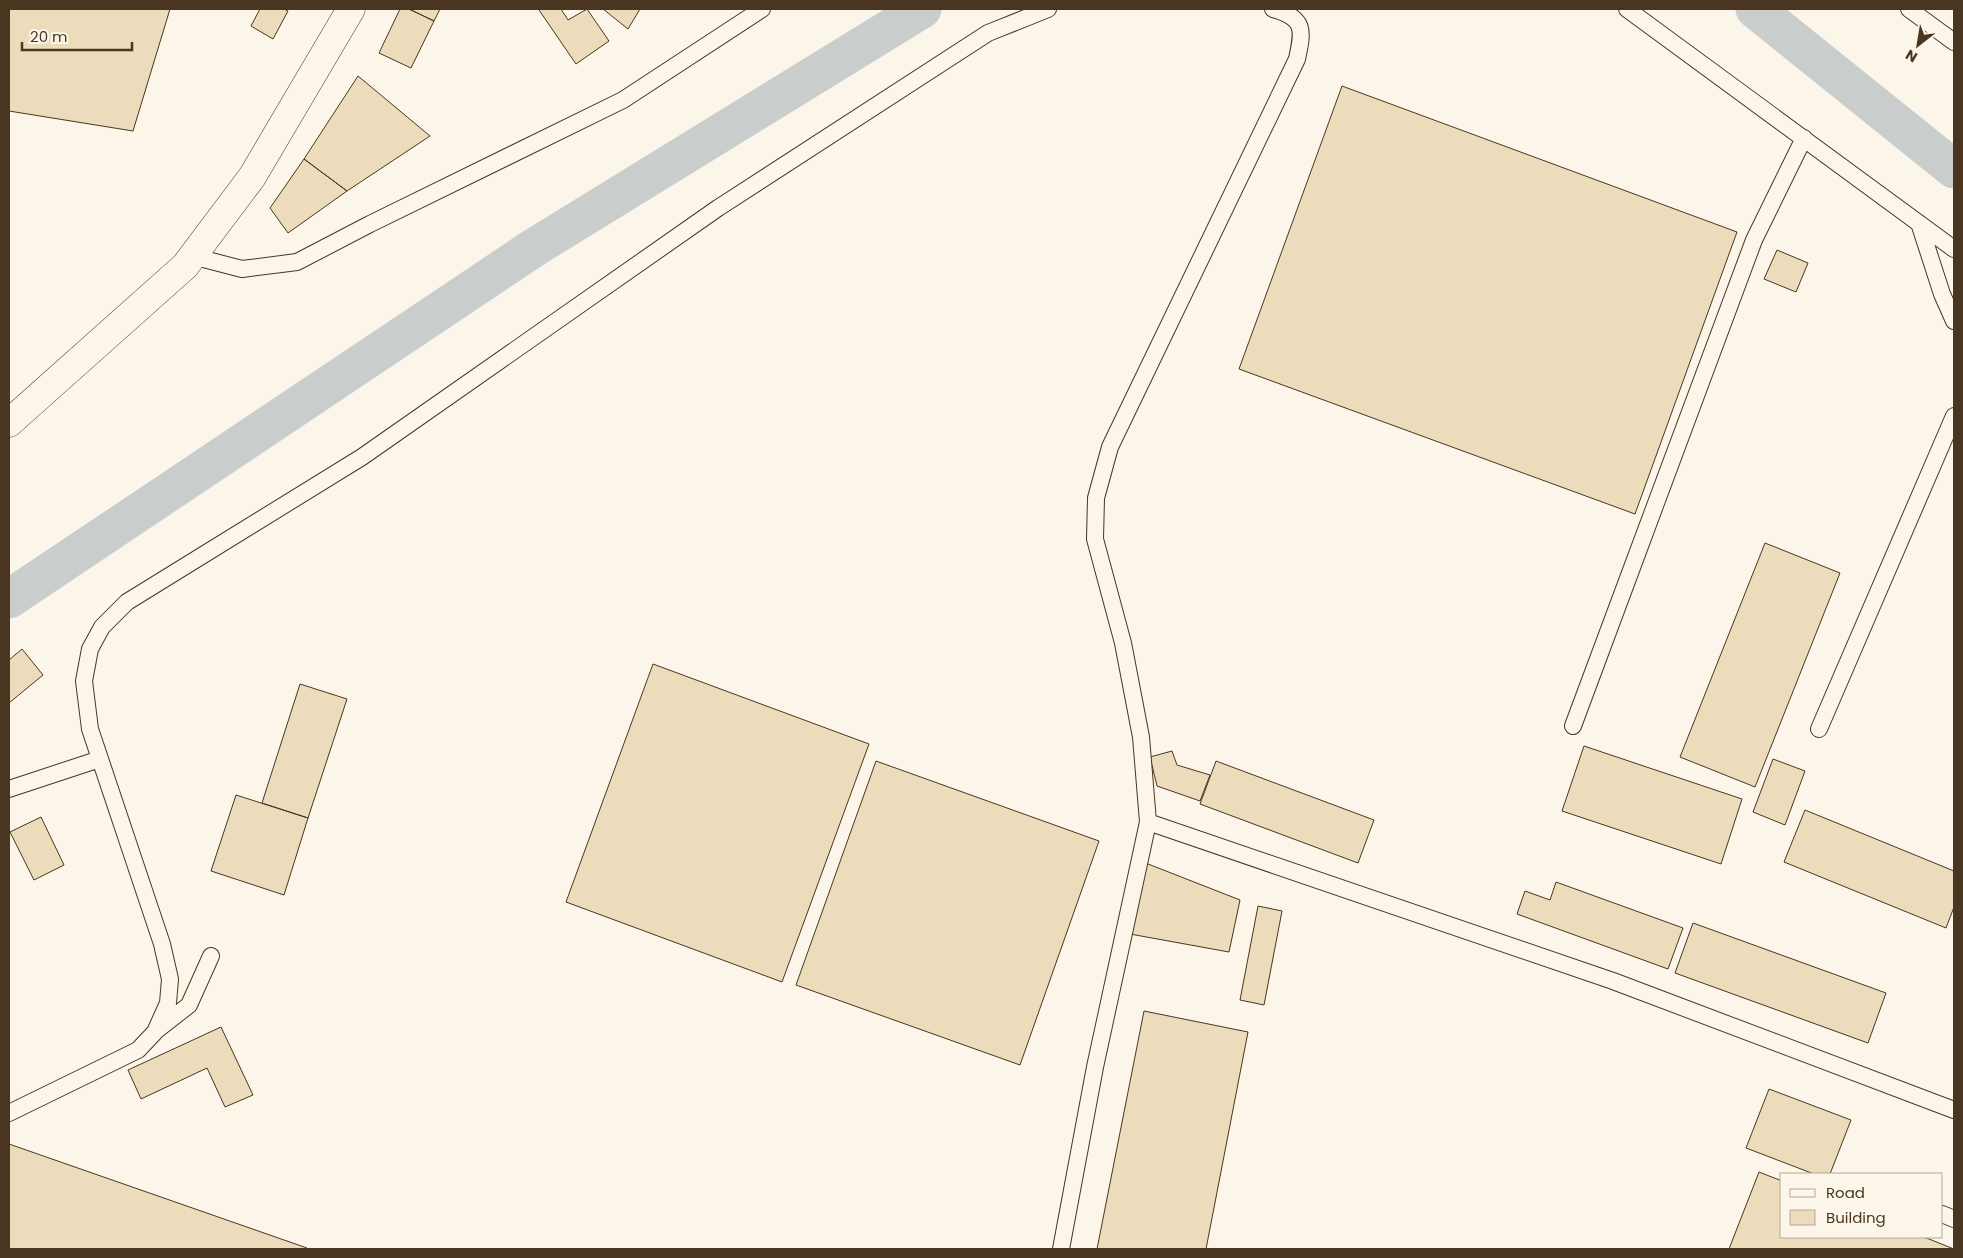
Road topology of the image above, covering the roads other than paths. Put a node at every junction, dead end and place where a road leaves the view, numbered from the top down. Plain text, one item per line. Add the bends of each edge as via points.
1 (350, 9) edge
2 (762, 9) edge
3 (1048, 9) edge
4 (1274, 9) edge
5 (1627, 9) edge
6 (1909, 9) edge
7 (1954, 42) edge
8 (1804, 138) junction
9 (1919, 223) junction
10 (1954, 249) edge
11 (192, 256) junction
12 (1954, 321) edge
13 (1954, 416) edge
14 (9, 423) edge
15 (1573, 726) dead end
16 (1819, 729) dead end
17 (100, 759) junction
18 (9, 789) edge
19 (1148, 822) junction
20 (211, 956) dead end
21 (155, 1032) junction
22 (1954, 1110) edge
23 (9, 1113) edge
24 (1061, 1249) edge

1 - 11 main road via 252,177
2 - 11 lane via 623,100 297,262 242,269
3 - 17 lane via 988,33 718,208 362,456 127,602 102,627 90,649 84,681 90,728
4 - 19 lane via 1296,20 1302,34 1297,59 1110,447 1096,498 1095,539 1123,643 1136,709
5 - 8 lane
6 - 7 lane
8 - 9 lane
8 - 15 lane via 1754,240
9 - 10 lane
9 - 12 lane
11 - 14 main road
13 - 16 lane
17 - 18 lane
17 - 21 lane via 162,944 170,979 168,1002
19 - 22 lane via 1614,981
19 - 24 lane via 1095,1067
20 - 21 lane via 189,1005
21 - 23 lane via 138,1050

